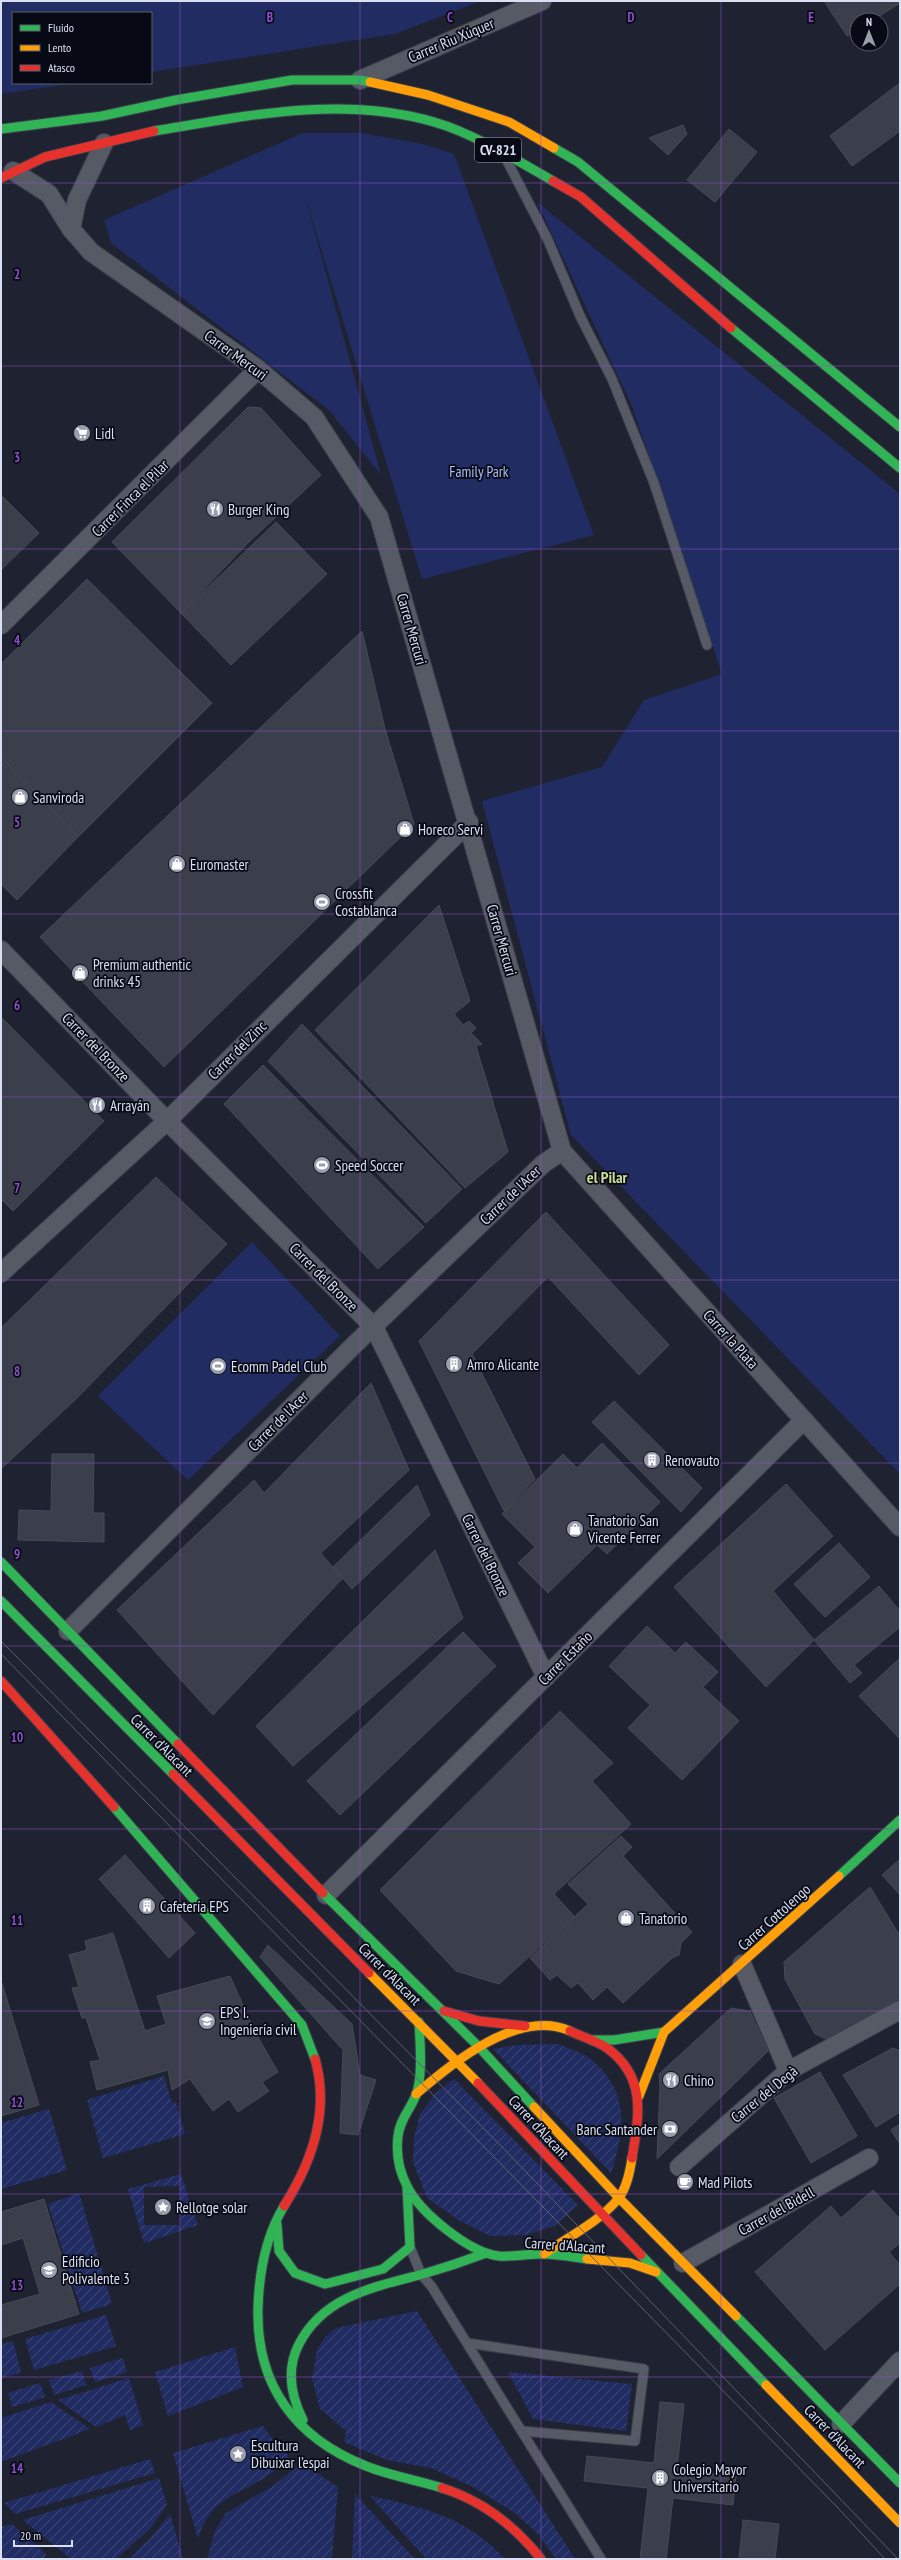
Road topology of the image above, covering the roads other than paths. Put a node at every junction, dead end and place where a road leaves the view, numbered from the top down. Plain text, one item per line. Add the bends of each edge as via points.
1 (542, 1) edge
2 (360, 80) junction
3 (1, 130) edge
4 (104, 143) junction
5 (502, 151) junction
6 (7, 174) edge
7 (71, 230) junction
8 (258, 369) junction
9 (900, 427) edge
10 (900, 468) edge
11 (1, 625) edge
12 (707, 645) dead end
13 (468, 822) junction
14 (1, 950) edge
15 (167, 1121) junction
16 (562, 1151) junction
17 (1, 1273) edge
18 (374, 1327) junction
19 (804, 1420) junction
20 (900, 1527) edge
21 (1, 1562) edge
22 (1, 1601) edge
23 (68, 1631) junction
24 (546, 1677) junction
25 (1, 1681) edge
26 (900, 1820) edge
27 (326, 1895) junction
28 (742, 1964) junction
29 (900, 2010) edge
30 (442, 2011) junction
31 (419, 2022) junction
32 (530, 2026) junction
33 (664, 2032) junction
34 (591, 2040) junction
35 (478, 2046) junction
36 (456, 2060) junction
37 (788, 2071) junction
38 (416, 2094) junction
39 (639, 2096) junction
40 (869, 2158) dead end
41 (679, 2167) dead end
42 (407, 2187) junction
43 (619, 2198) junction
44 (602, 2214) junction
45 (277, 2220) junction
46 (410, 2247) junction
47 (486, 2253) junction
48 (544, 2254) junction
49 (683, 2263) junction
50 (657, 2272) junction
51 (421, 2274) junction
52 (467, 2343) junction
53 (900, 2361) edge
54 (841, 2424) junction
55 (309, 2431) junction
56 (522, 2431) junction
57 (900, 2483) edge
58 (900, 2522) edge
59 (541, 2559) edge
60 (602, 2559) edge

1 - 2 street, Carrer Riu Xúquer
2 - 3 main road, CV-821 via 292,80 102,116
2 - 9 main road, CV-821 via 428,95 509,122 578,162
4 - 5 main road, CV-821 via 153,131 292,109 361,108 434,122
4 - 6 main road, CV-821 via 45,157
4 - 7 street via 77,200
5 - 10 main road, CV-821 via 581,197 763,355
5 - 12 lane via 547,238 581,318 612,379 654,483
6 - 7 street, Carrer Mercuri via 49,194
7 - 8 street, Carrer Mercuri via 91,252
8 - 11 street, Carrer Finca el Pilar
8 - 13 street, Carrer Mercuri via 314,417 379,517
13 - 15 street, Carrer del Zinc
13 - 16 street, Carrer Mercuri
14 - 15 street, Carrer del Bronze
15 - 17 street, Carrer del Zinc
15 - 18 street, Carrer del Bronze
16 - 18 street, Carrer de l'Acer via 543,1164
16 - 19 street, Carrer la Plata
18 - 23 street, Carrer de l'Acer
18 - 24 street, Carrer del Bronze
19 - 20 street, Carrer la Plata
19 - 24 street, Carrer Estaño
21 - 23 main road, Carrer d'Alacant
22 - 31 main road, Carrer d'Alacant
23 - 27 main road, Carrer d'Alacant
24 - 27 street, Carrer Estaño
25 - 45 main road via 58,1747 95,1784 302,2025 312,2049 319,2078 321,2104 310,2154 297,2185
26 - 28 main road, Carrer Cottolengo
27 - 30 main road, Carrer d'Alacant
28 - 33 main road, Carrer Cottolengo
28 - 37 street
29 - 37 street, Carrer del Degà
30 - 32 main road via 479,2021
30 - 35 main road, Carrer d'Alacant
31 - 36 main road, Carrer d’Alacant
31 - 38 main road, Carrer d'Alacant via 421,2052
32 - 34 main road via 565,2029
32 - 35 main road
33 - 34 main road via 614,2040
33 - 39 main road
34 - 39 main road via 607,2048 621,2062 633,2078
35 - 36 main road
35 - 43 main road, Carrer d'Alacant
36 - 38 main road
36 - 44 main road, Carrer d’Alacant
37 - 41 street, Carrer del Degà
38 - 42 main road, Carrer d'Alacant via 402,2117 398,2136 398,2160
39 - 43 main road via 630,2173
40 - 49 street, Carrer del Bidell
42 - 46 main road
42 - 47 main road, Carrer d'Alacant via 425,2209 453,2235
43 - 44 main road
43 - 49 main road, Carrer d'Alacant
44 - 48 main road
44 - 50 main road, Carrer d’Alacant
45 - 46 main road via 279,2251 295,2273 325,2284 383,2269
45 - 55 main road via 268,2240 261,2282 258,2326 262,2355 268,2379 280,2400
46 - 51 lane
47 - 48 main road, Carrer d'Alacant via 500,2256
47 - 51 main road
48 - 50 main road, Carrer d'Alacant via 630,2263
49 - 54 main road, Carrer d'Alacant
50 - 58 main road, Carrer d'Alacant
51 - 52 lane
51 - 55 main road via 376,2285 341,2299 317,2316 302,2333 292,2360 291,2374 296,2408
52 - 56 lane
52 - 56 lane via 644,2369 635,2442
53 - 54 street
54 - 57 main road, Carrer d'Alacant
55 - 59 main road via 350,2459 376,2470 419,2480 459,2494 489,2509 529,2542
56 - 60 lane

